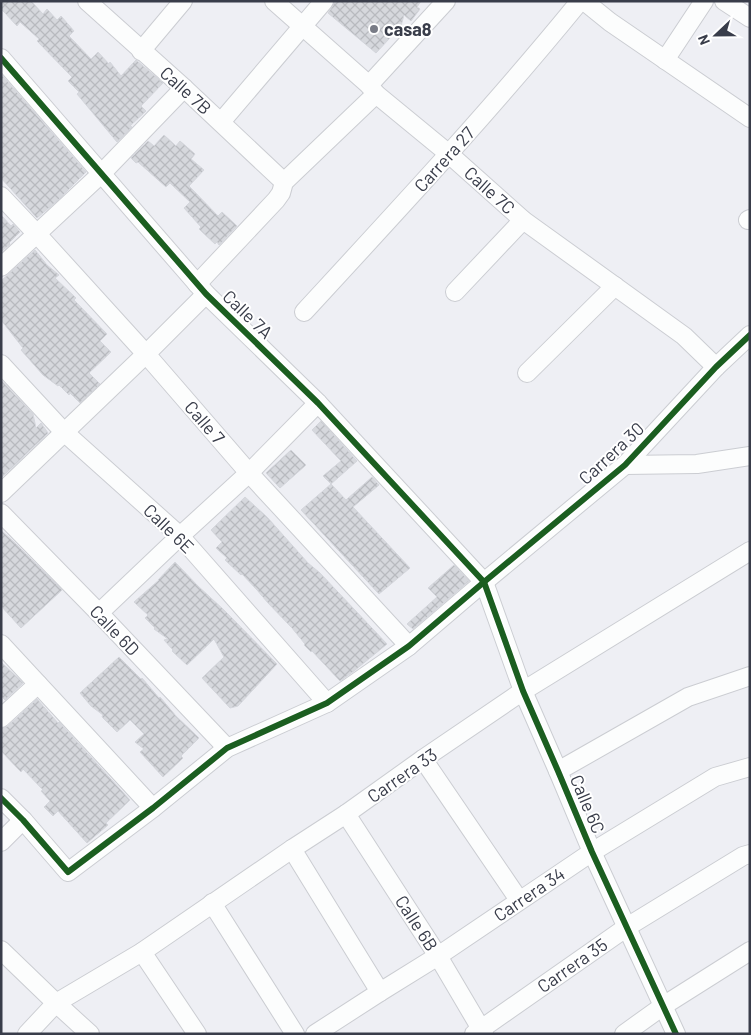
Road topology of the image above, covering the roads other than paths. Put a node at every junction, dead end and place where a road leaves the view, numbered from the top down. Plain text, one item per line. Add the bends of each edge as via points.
1 (87, 1) edge
2 (183, 1) edge
3 (274, 1) edge
4 (324, 1) edge
5 (446, 1) edge
6 (580, 1) edge
7 (584, 1) edge
8 (704, 1) edge
9 (724, 1) edge
10 (750, 18) edge
11 (302, 27) junction
12 (141, 50) junction
13 (1, 58) edge
14 (665, 60) junction
15 (184, 88) junction
16 (373, 89) junction
17 (750, 118) edge
18 (221, 122) junction
19 (449, 154) junction
20 (101, 174) junction
21 (284, 182) junction
22 (1, 196) edge
23 (523, 220) junction
24 (36, 233) junction
25 (1, 267) edge
26 (615, 286) junction
27 (202, 289) junction
28 (455, 292) dead end
29 (304, 312) dead end
30 (750, 335) edge
31 (146, 354) junction
32 (1, 364) edge
33 (716, 367) junction
34 (527, 373) dead end
35 (318, 404) junction
36 (64, 432) junction
37 (750, 456) edge
38 (625, 465) junction
39 (249, 473) junction
40 (1, 493) edge
41 (1, 512) edge
42 (180, 536) junction
43 (749, 555) edge
44 (484, 582) junction
45 (99, 613) junction
46 (1, 644) edge
47 (409, 646) junction
48 (750, 676) edge
49 (38, 684) junction
50 (523, 692) junction
51 (328, 702) junction
52 (1, 718) edge
53 (227, 748) junction
54 (423, 759) junction
55 (750, 767) edge
56 (558, 771) junction
57 (1, 798) edge
58 (153, 808) junction
59 (346, 814) junction
60 (24, 820) junction
61 (1, 842) edge
62 (292, 849) junction
63 (592, 852) junction
64 (750, 854) edge
65 (520, 900) junction
66 (212, 903) junction
67 (627, 927) junction
68 (1, 950) edge
69 (750, 951) edge
70 (142, 952) junction
71 (438, 956) junction
72 (380, 992) junction
73 (56, 1003) junction
74 (663, 1006) junction
75 (479, 1032) edge
76 (27, 1034) edge
77 (90, 1034) edge
78 (197, 1034) edge
79 (295, 1034) edge
80 (314, 1034) edge
81 (624, 1034) edge
82 (676, 1034) edge

1 - 12 street, Calle 7B
2 - 12 street
3 - 11 street, Calle 7C
4 - 11 street
5 - 16 street
6 - 19 street, Carrera 27
7 - 14 street
8 - 14 street
9 - 10 street
11 - 16 street, Calle 7C
11 - 18 street
12 - 15 street, Calle 7B
13 - 20 street, Calle 7A
14 - 17 street
15 - 18 street, Calle 7B
15 - 20 street
16 - 19 street, Calle 7C
16 - 21 street
18 - 21 street, Calle 7B
19 - 23 street, Calle 7C
19 - 29 street, Carrera 27
20 - 24 street
20 - 27 street, Calle 7A
21 - 27 street via 276,200
22 - 24 street, Calle 7
23 - 26 street, Calle 7C
23 - 28 street
24 - 25 street
24 - 31 street, Calle 7
26 - 33 street, Calle 7C via 684,336
26 - 34 street
27 - 31 street
27 - 35 street, Calle 7A
30 - 33 street, Carrera 30
31 - 36 street
31 - 39 street, Calle 7
32 - 36 street, Calle 6E
33 - 38 street, Carrera 30
35 - 39 street
35 - 44 street, Calle 7A
36 - 40 street
36 - 42 street, Calle 6E
37 - 38 street via 697,464
38 - 44 street, Carrera 30
39 - 42 street
39 - 47 street, Calle 7
41 - 45 street, Calle 6D
42 - 45 street
42 - 51 street, Calle 6E
43 - 50 street, Carrera 33
44 - 47 street, Carrera 30
44 - 50 street, Calle 6C
45 - 53 street, Calle 6D
46 - 49 street
47 - 51 street, Carrera 30
48 - 56 street via 688,697
49 - 52 street
49 - 58 street
50 - 54 street, Carrera 33
50 - 56 street, Calle 6C
51 - 53 street, Carrera 30
53 - 58 street, Carrera 30
54 - 59 street, Carrera 33
54 - 65 street
55 - 63 street, Carrera 34 via 715,777
56 - 63 street, Calle 6C
57 - 60 street
58 - 60 street, Carrera 30 via 68,872
59 - 62 street, Carrera 33
59 - 71 street, Calle 6B
60 - 61 street
62 - 66 street, Carrera 33
62 - 72 street
63 - 65 street, Carrera 34
63 - 67 street, Calle 6C
64 - 67 street, Carrera 35
65 - 71 street, Carrera 34
66 - 70 street, Carrera 33
66 - 79 street
67 - 74 street, Calle 6C
67 - 75 street, Carrera 35
68 - 73 street
69 - 74 street
70 - 73 street, Carrera 33
70 - 78 street
71 - 72 street, Carrera 34
71 - 75 street, Calle 6B
72 - 80 street, Carrera 34
73 - 76 street, Carrera 33
73 - 77 street
74 - 81 street
74 - 82 street, Calle 6C

